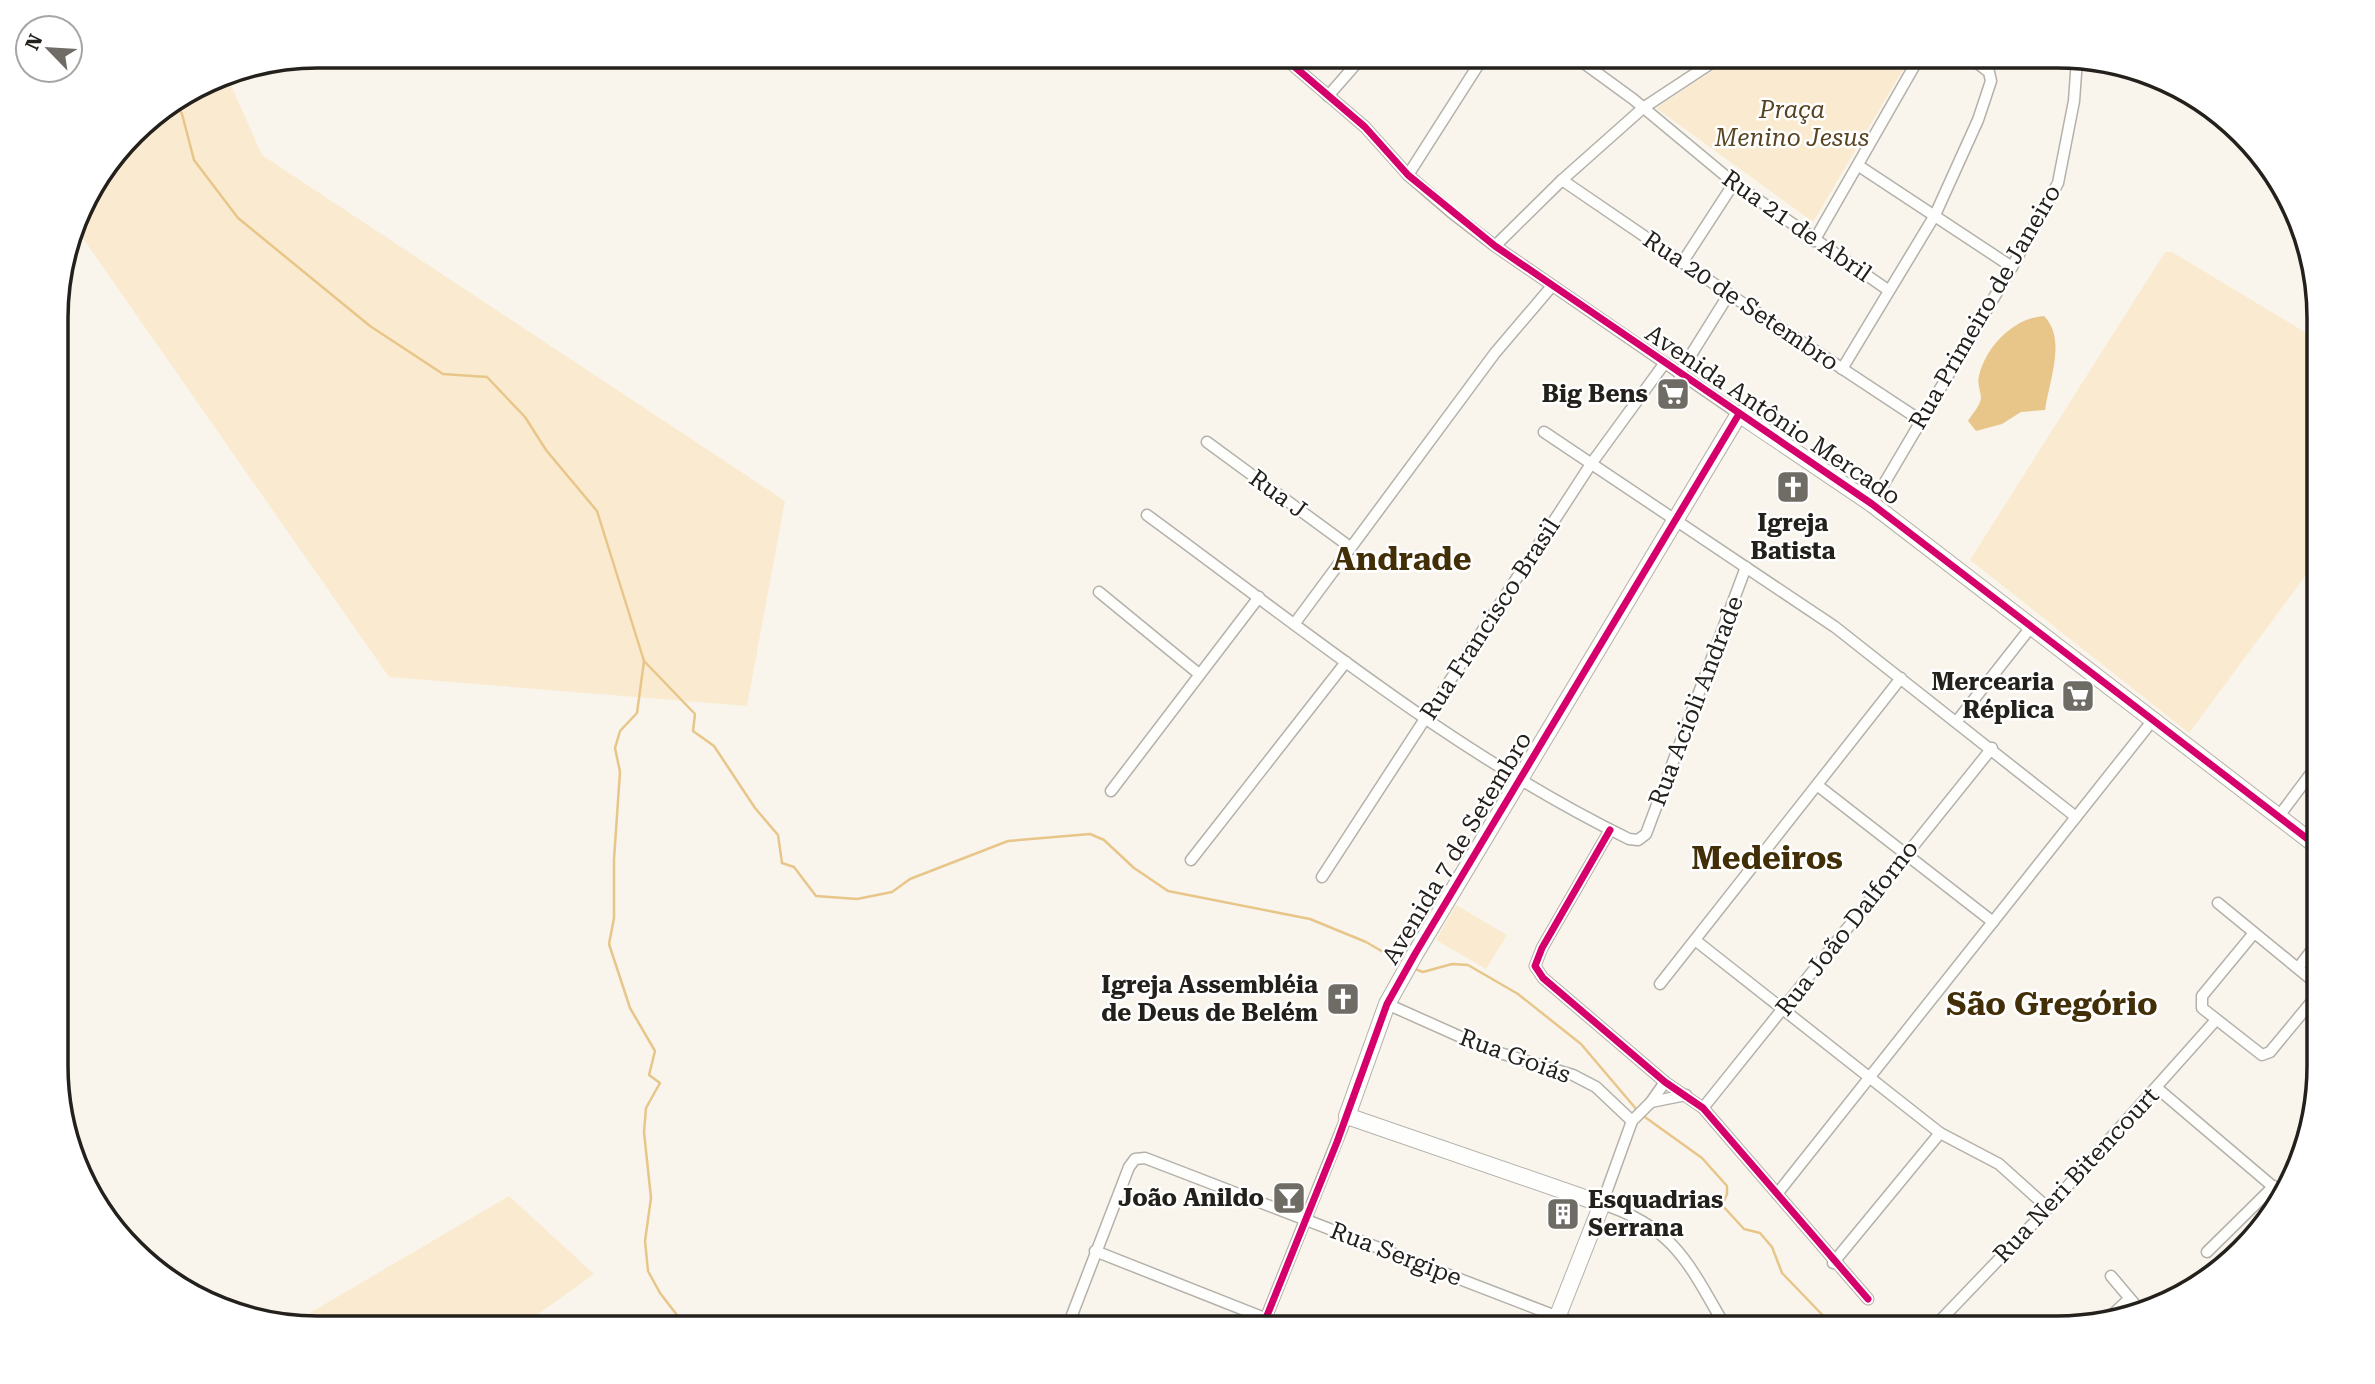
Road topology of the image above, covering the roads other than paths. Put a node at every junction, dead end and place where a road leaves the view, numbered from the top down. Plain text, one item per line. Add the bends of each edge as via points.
1 (1296, 68) edge
2 (1352, 68) edge
3 (1476, 68) edge
4 (1593, 68) edge
5 (1704, 68) edge
6 (1913, 68) edge
7 (1984, 68) edge
8 (2076, 69) edge
9 (1328, 96) junction
10 (1643, 108) junction
11 (1859, 166) junction
12 (1408, 176) junction
13 (1562, 180) junction
14 (1734, 183) junction
15 (1935, 215) junction
16 (1814, 241) junction
17 (1495, 246) junction
18 (1682, 263) junction
19 (2012, 267) junction
20 (1552, 286) junction
21 (1888, 290) junction
22 (1729, 295) junction
23 (1664, 364) junction
24 (1842, 369) junction
25 (1679, 374) junction
26 (1739, 414) junction
27 (1920, 420) junction
28 (1545, 432) dead end
29 (1207, 442) dead end
30 (1591, 464) junction
31 (1872, 504) junction
32 (1147, 515) dead end
33 (1675, 519) junction
34 (1350, 547) junction
35 (1746, 567) junction
36 (1099, 592) dead end
37 (1259, 597) junction
38 (1295, 623) junction
39 (2031, 627) junction
40 (1346, 662) junction
41 (1199, 674) junction
42 (1901, 678) junction
43 (1425, 718) junction
44 (2153, 720) junction
45 (1957, 721) junction
46 (1992, 748) junction
47 (2307, 779) edge
48 (1520, 781) junction
49 (1817, 785) junction
50 (1111, 791) dead end
51 (2278, 816) junction
52 (2076, 817) junction
53 (1610, 830) junction
54 (2307, 838) edge
55 (1905, 853) junction
56 (1191, 860) dead end
57 (1322, 877) dead end
58 (2218, 903) dead end
59 (1993, 922) junction
60 (2254, 933) junction
61 (1695, 940) junction
62 (2307, 956) edge
63 (2298, 968) junction
64 (2307, 976) edge
65 (1660, 984) dead end
66 (1387, 1004) junction
67 (2307, 1007) edge
68 (1784, 1008) junction
69 (2216, 1020) junction
70 (1870, 1077) junction
71 (1665, 1082) junction
72 (2157, 1088) junction
73 (1686, 1095) junction
74 (1651, 1102) junction
75 (1703, 1108) junction
76 (1346, 1116) junction
77 (1635, 1118) junction
78 (1940, 1133) junction
79 (2274, 1186) joint
80 (1777, 1194) junction
81 (1602, 1204) junction
82 (2048, 1208) junction
83 (1304, 1218) junction
84 (1096, 1251) junction
85 (2207, 1252) dead end
86 (1833, 1263) junction
87 (2111, 1276) dead end
88 (1868, 1299) dead end
89 (2129, 1299) junction
90 (2133, 1304) edge
91 (2120, 1308) edge
92 (1072, 1316) edge
93 (1248, 1316) edge
94 (1267, 1316) edge
95 (1541, 1316) edge
96 (1557, 1316) edge
97 (1719, 1316) edge
98 (1944, 1316) edge

1 - 9 street, Avenida Antônio Mercado
2 - 9 street
3 - 12 street
4 - 10 street, Rua 21 de Abril
5 - 10 street
6 - 11 street
7 - 15 street via 1991,81
8 - 19 street, Rua Primeiro de Janeiro via 2058,183
9 - 12 street, Avenida Antônio Mercado via 1365,127
10 - 13 street
10 - 14 street, Rua 21 de Abril
11 - 15 street
11 - 16 street
12 - 17 street, Avenida Antônio Mercado
13 - 17 street
13 - 18 street, Rua 20 de Setembro
14 - 16 street, Rua 21 de Abril
14 - 18 street
15 - 19 street
15 - 21 street
16 - 21 street, Rua 21 de Abril
17 - 20 street, Avenida Antônio Mercado
18 - 22 street, Rua 20 de Setembro
19 - 27 street, Rua Primeiro de Janeiro
20 - 23 street, Avenida Antônio Mercado
20 - 34 street via 1495,353
21 - 24 street
22 - 24 street, Rua 20 de Setembro
22 - 25 street
23 - 25 street, Avenida Antônio Mercado
23 - 30 street, Rua Francisco Brasil
24 - 27 street, Rua 20 de Setembro
25 - 26 street, Avenida Antônio Mercado
26 - 31 street, Avenida Antônio Mercado
26 - 33 street, Avenida 7 de Setembro
27 - 31 street, Rua Primeiro de Janeiro
28 - 30 street
29 - 34 street, Rua J
30 - 33 street
30 - 43 street, Rua Francisco Brasil
31 - 39 street, Avenida Antônio Mercado
32 - 37 street
33 - 35 street
33 - 48 street, Avenida 7 de Setembro
34 - 38 street
35 - 42 street
35 - 53 street, Rua Acioli Andrade via 1646,834 1638,840
36 - 41 street
37 - 38 street
37 - 41 street
38 - 40 street
39 - 44 street, Avenida Antônio Mercado
39 - 45 street
40 - 43 street
40 - 56 street
41 - 50 street
42 - 45 street
42 - 49 street
43 - 48 street
43 - 57 street, Rua Francisco Brasil
44 - 51 street, Avenida Antônio Mercado
44 - 52 street
45 - 46 street
46 - 52 street
46 - 55 street, Rua João Dalforno
47 - 51 street
48 - 53 street
48 - 66 street, Avenida 7 de Setembro
49 - 55 street
49 - 61 street
51 - 54 street, Avenida Antônio Mercado
52 - 59 street
53 - 71 street via 1535,966 1543,978
55 - 59 street
55 - 68 street, Rua João Dalforno
58 - 60 street
59 - 70 street
60 - 63 street
60 - 69 street via 2202,996 2202,1008
61 - 65 street
61 - 68 street
62 - 63 street
63 - 64 street
66 - 76 street, Avenida 7 de Setembro
66 - 77 street, Rua Goiás via 1490,1050 1573,1076 1596,1087
67 - 69 street via 2270,1052 2262,1055
68 - 70 street
68 - 75 street, Rua João Dalforno
69 - 72 street, Rua Neri Bitencourt
70 - 78 street
70 - 80 street
71 - 73 street
71 - 74 street
72 - 79 street
72 - 82 street, Rua Neri Bitencourt
73 - 74 street
73 - 75 street
74 - 77 street
75 - 80 street
76 - 81 street
76 - 83 street, Avenida 7 de Setembro
77 - 81 street
78 - 82 street via 1999,1164
78 - 86 street
79 - 85 street
80 - 86 street
81 - 96 street
81 - 97 street via 1633,1213 1660,1232 1685,1256
82 - 98 street, Rua Neri Bitencourt
83 - 84 street, Rua Sergipe via 1144,1158 1135,1159
83 - 94 street, Avenida 7 de Setembro
83 - 95 street, Rua Sergipe
84 - 92 street
84 - 93 street
86 - 88 street
87 - 89 street
89 - 90 street
89 - 91 street

